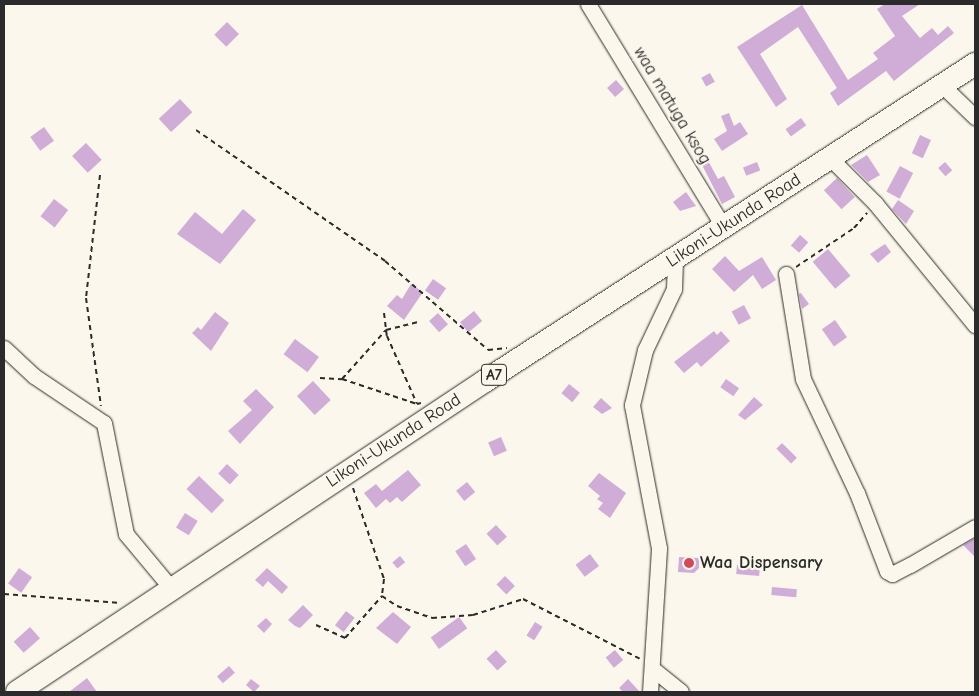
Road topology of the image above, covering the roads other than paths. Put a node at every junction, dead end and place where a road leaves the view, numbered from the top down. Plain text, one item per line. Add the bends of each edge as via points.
1 (588, 4) edge
2 (975, 64) edge
3 (944, 86) junction
4 (975, 117) edge
5 (830, 158) junction
6 (724, 228) junction
7 (675, 259) junction
8 (786, 274) road end
9 (975, 325) edge
10 (4, 348) edge
11 (975, 527) edge
12 (171, 588) junction
13 (653, 669) junction
14 (17, 692) edge
15 (650, 692) edge
16 (681, 692) edge

1 - 6 street, waa matuga ksog
2 - 3 highway, Likoni-Ukunda Road / A7
3 - 4 street
3 - 5 highway, Likoni-Ukunda Road / A7
5 - 6 highway, Likoni-Ukunda Road / A7
5 - 9 street via 875,203
6 - 7 highway, Likoni-Ukunda Road / A7
7 - 12 highway, Likoni-Ukunda Road / A7
7 - 13 street via 674,289 645,350 632,405 659,548
8 - 11 street via 803,379 857,494 886,571 892,574
10 - 12 street via 34,376 104,423 126,534
12 - 14 highway, Likoni-Ukunda Road / A7
13 - 15 street
13 - 16 street

